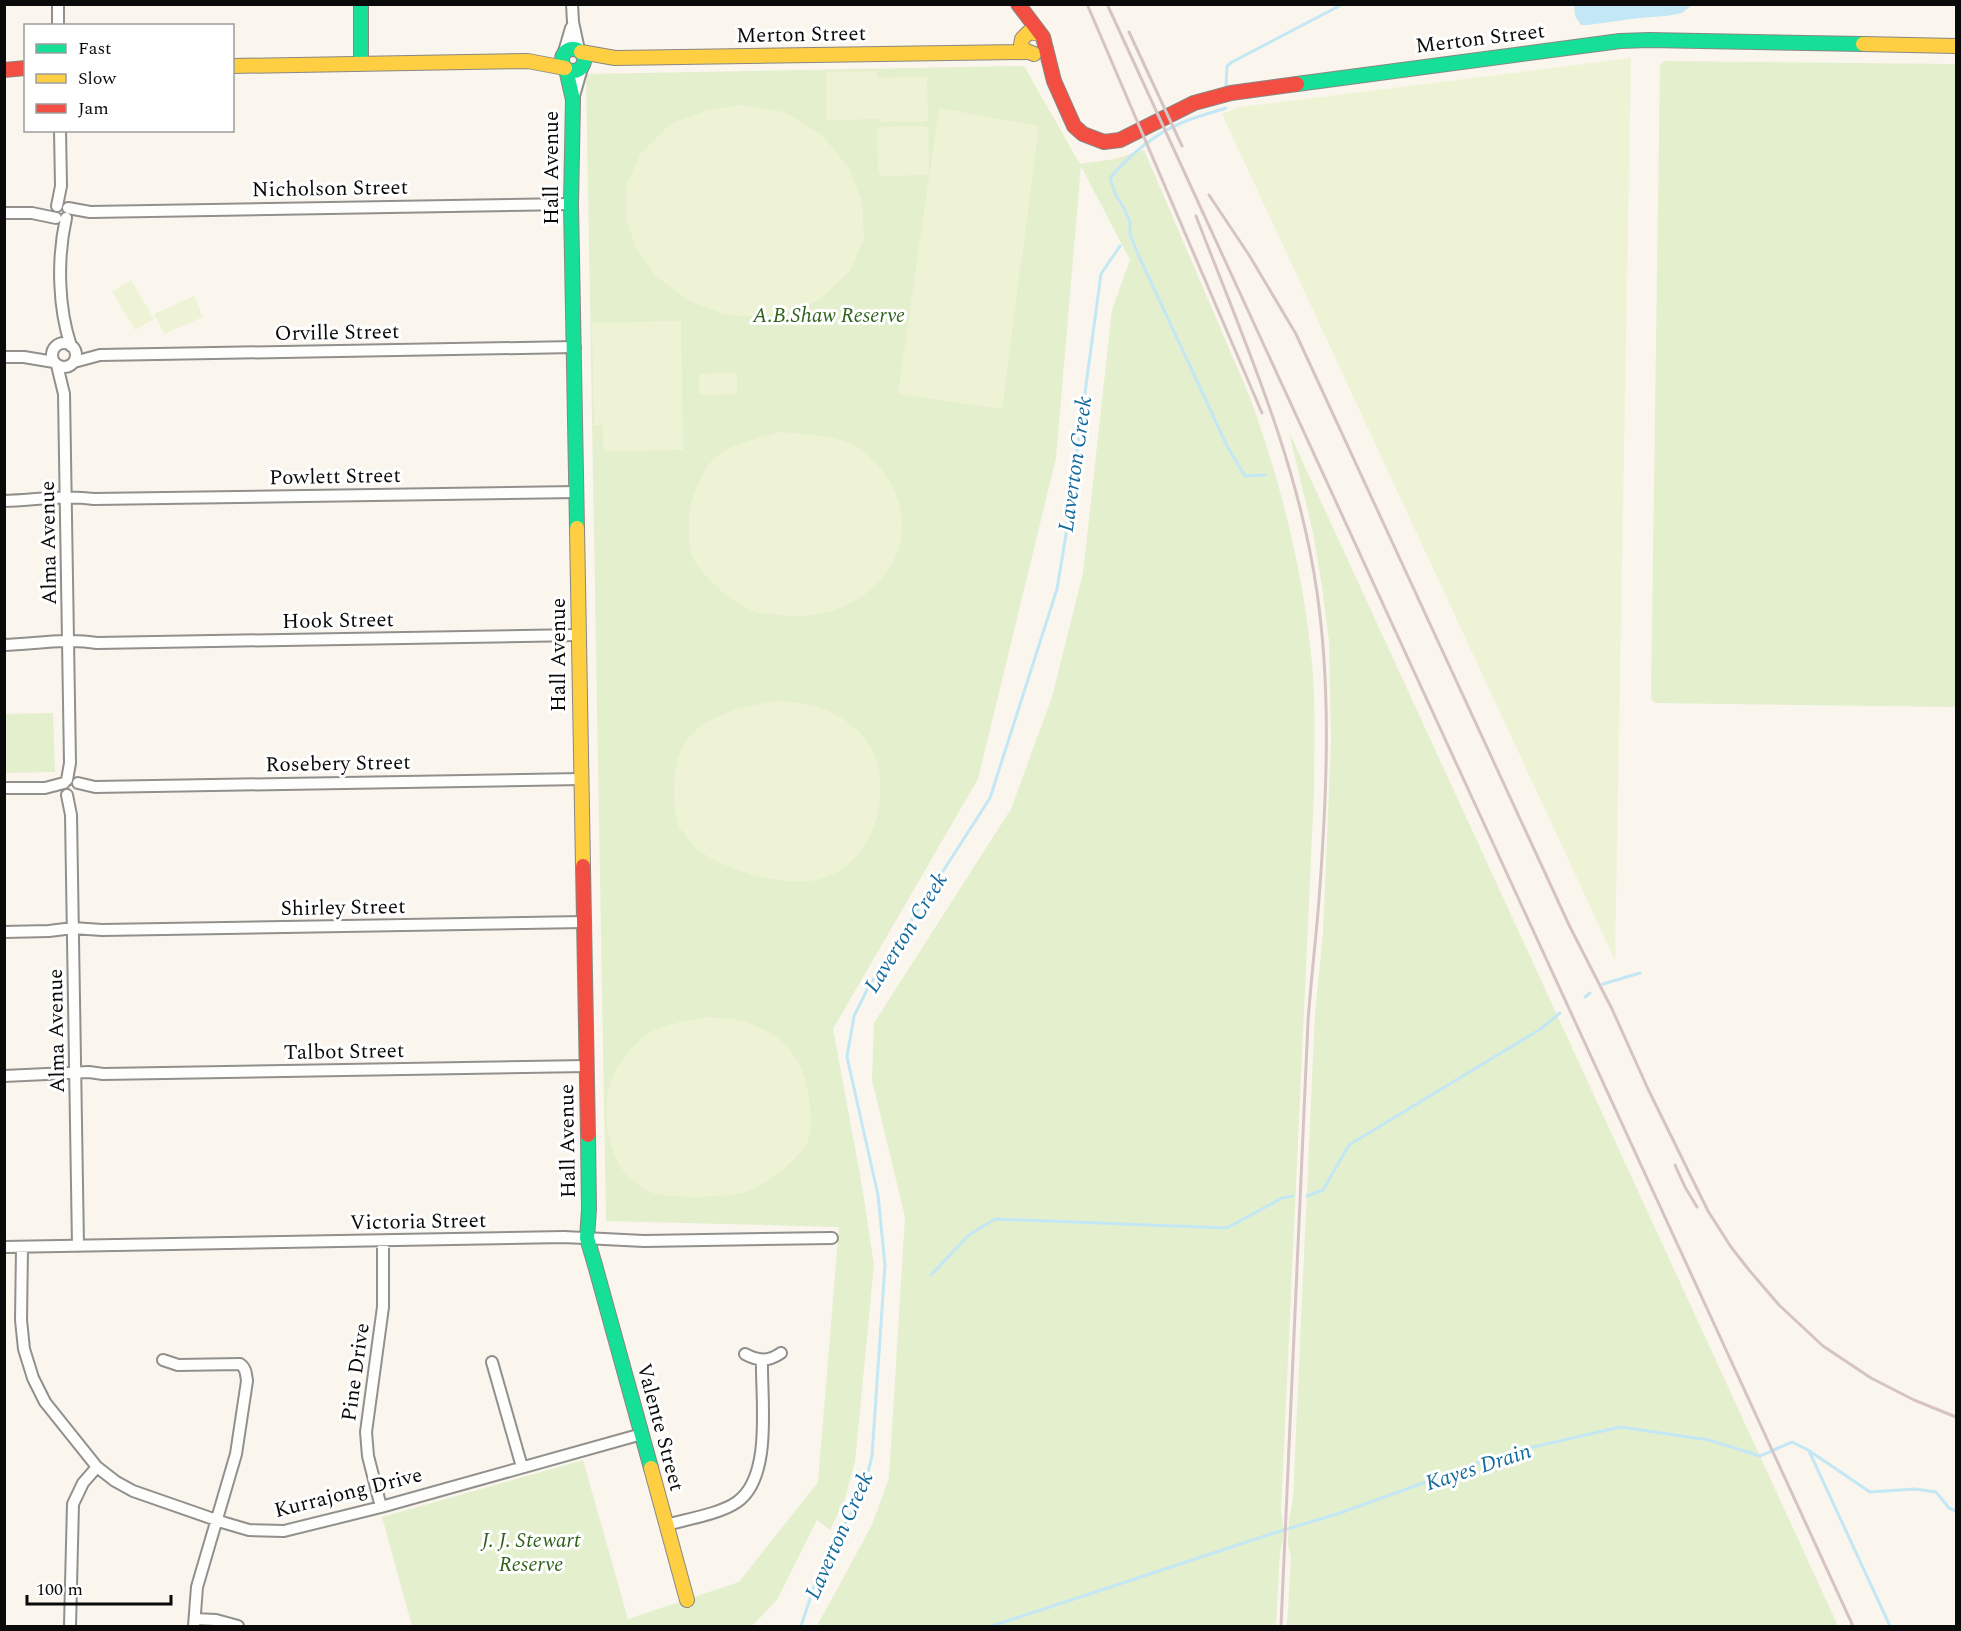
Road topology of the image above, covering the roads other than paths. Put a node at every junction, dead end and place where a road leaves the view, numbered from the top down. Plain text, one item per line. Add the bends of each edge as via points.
1 (58, 4) edge
2 (360, 4) edge
3 (572, 4) edge
4 (1017, 4) edge
5 (573, 22) junction
6 (58, 24) edge
7 (1023, 37) junction
8 (1042, 39) junction
9 (1956, 46) edge
10 (580, 51) junction
11 (989, 52) junction
12 (564, 53) junction
13 (1027, 53) junction
14 (615, 58) junction
15 (528, 61) junction
16 (361, 63) junction
17 (234, 66) edge
18 (582, 67) junction
19 (565, 68) junction
20 (24, 69) edge
21 (4, 70) edge
22 (1054, 81) junction
23 (573, 100) junction
24 (60, 132) edge
25 (571, 204) junction
26 (62, 212) junction
27 (4, 213) edge
28 (63, 314) junction
29 (575, 347) junction
30 (55, 348) junction
31 (73, 348) junction
32 (100, 356) junction
33 (4, 357) edge
34 (24, 357) junction
35 (56, 363) junction
36 (73, 363) junction
37 (64, 394) junction
38 (577, 492) junction
39 (67, 500) junction
40 (4, 501) edge
41 (579, 635) junction
42 (69, 643) junction
43 (4, 645) edge
44 (582, 779) junction
45 (71, 787) junction
46 (4, 788) edge
47 (584, 922) junction
48 (73, 931) junction
49 (4, 932) edge
50 (587, 1066) junction
51 (76, 1075) junction
52 (4, 1076) edge
53 (590, 1237) junction
54 (832, 1238) dead end
55 (382, 1241) junction
56 (78, 1246) junction
57 (4, 1247) edge
58 (22, 1247) junction
59 (781, 1353) dead end
60 (745, 1354) dead end
61 (164, 1360) dead end
62 (762, 1360) junction
63 (492, 1362) dead end
64 (642, 1434) junction
65 (97, 1467) junction
66 (522, 1467) junction
67 (381, 1507) junction
68 (217, 1520) junction
69 (666, 1525) junction
70 (687, 1600) dead end
71 (194, 1623) edge
72 (70, 1626) edge
73 (238, 1626) edge

1 - 6 street
2 - 16 street
3 - 5 street
4 - 7 street
4 - 8 street
5 - 10 street
5 - 12 street
7 - 8 street via 1029,32
7 - 11 street, Merton Street
7 - 13 street via 1022,48
8 - 13 street via 1038,53
8 - 22 street, Merton Street
9 - 22 street, Merton Street via 1620,41 1231,93 1194,103 1120,140 1104,142 1074,126
10 - 12 street via 573,48
10 - 14 street, Merton Street
10 - 18 street via 585,60
11 - 13 street, Merton Street
11 - 14 street, Merton Street
12 - 15 street
12 - 19 street
13 - 22 street, Merton Street
14 - 18 street, Merton Street
15 - 16 street
15 - 19 street
16 - 17 street
18 - 19 street via 576,71
18 - 23 street, Hall Avenue
19 - 23 street, Hall Avenue
20 - 21 street
23 - 25 street, Hall Avenue
24 - 26 street
25 - 26 street, Nicholson Street
25 - 29 street, Hall Avenue
26 - 27 street, Nicholson Street
26 - 28 street
28 - 30 street
28 - 31 street
29 - 32 street, Orville Street
29 - 38 street, Hall Avenue
30 - 31 street via 65,344
30 - 34 street
30 - 35 street via 52,355
31 - 32 street, Orville Street
31 - 36 street
32 - 36 street, Orville Street
33 - 34 street
34 - 35 street
35 - 36 street via 64,367
35 - 37 street, Alma Avenue
36 - 37 street, Alma Avenue
37 - 39 street, Alma Avenue
38 - 39 street, Powlett Street
38 - 41 street, Hall Avenue
39 - 40 street, Powlett Street
39 - 42 street, Alma Avenue
41 - 42 street, Hook Street
41 - 44 street, Hall Avenue
42 - 43 street, Hook Street
42 - 45 street, Alma Avenue
44 - 45 street, Rosebery Street
44 - 47 street, Hall Avenue
45 - 46 street, Rosebery Street
45 - 48 street, Alma Avenue
47 - 48 street, Shirley Street
47 - 50 street, Hall Avenue
48 - 49 street, Shirley Street
48 - 51 street, Alma Avenue
50 - 51 street, Talbot Street
50 - 53 street, Hall Avenue
51 - 52 street, Talbot Street
51 - 56 street, Alma Avenue
53 - 54 street, Victoria Street via 644,1241
53 - 55 street, Victoria Street
53 - 64 street, Valente Street via 587,1248
55 - 56 street, Victoria Street
55 - 67 street, Pine Drive via 383,1307 366,1432
56 - 58 street, Victoria Street
57 - 58 street, Victoria Street
58 - 65 street, Kurrajong Drive via 21,1320 33,1378 45,1402
59 - 62 street
60 - 62 street
61 - 68 street via 178,1365 240,1364 246,1372 236,1454
62 - 69 street via 761,1457 751,1488 738,1502 725,1508
63 - 66 street
64 - 66 street, Kurrajong Drive
64 - 69 street, Valente Street
65 - 68 street, Kurrajong Drive via 133,1491
65 - 72 street via 83,1483 73,1504
66 - 67 street, Kurrajong Drive
67 - 68 street, Kurrajong Drive via 285,1531 249,1530
68 - 71 street via 199,1576
69 - 70 street, Valente Street
71 - 73 street via 216,1620

